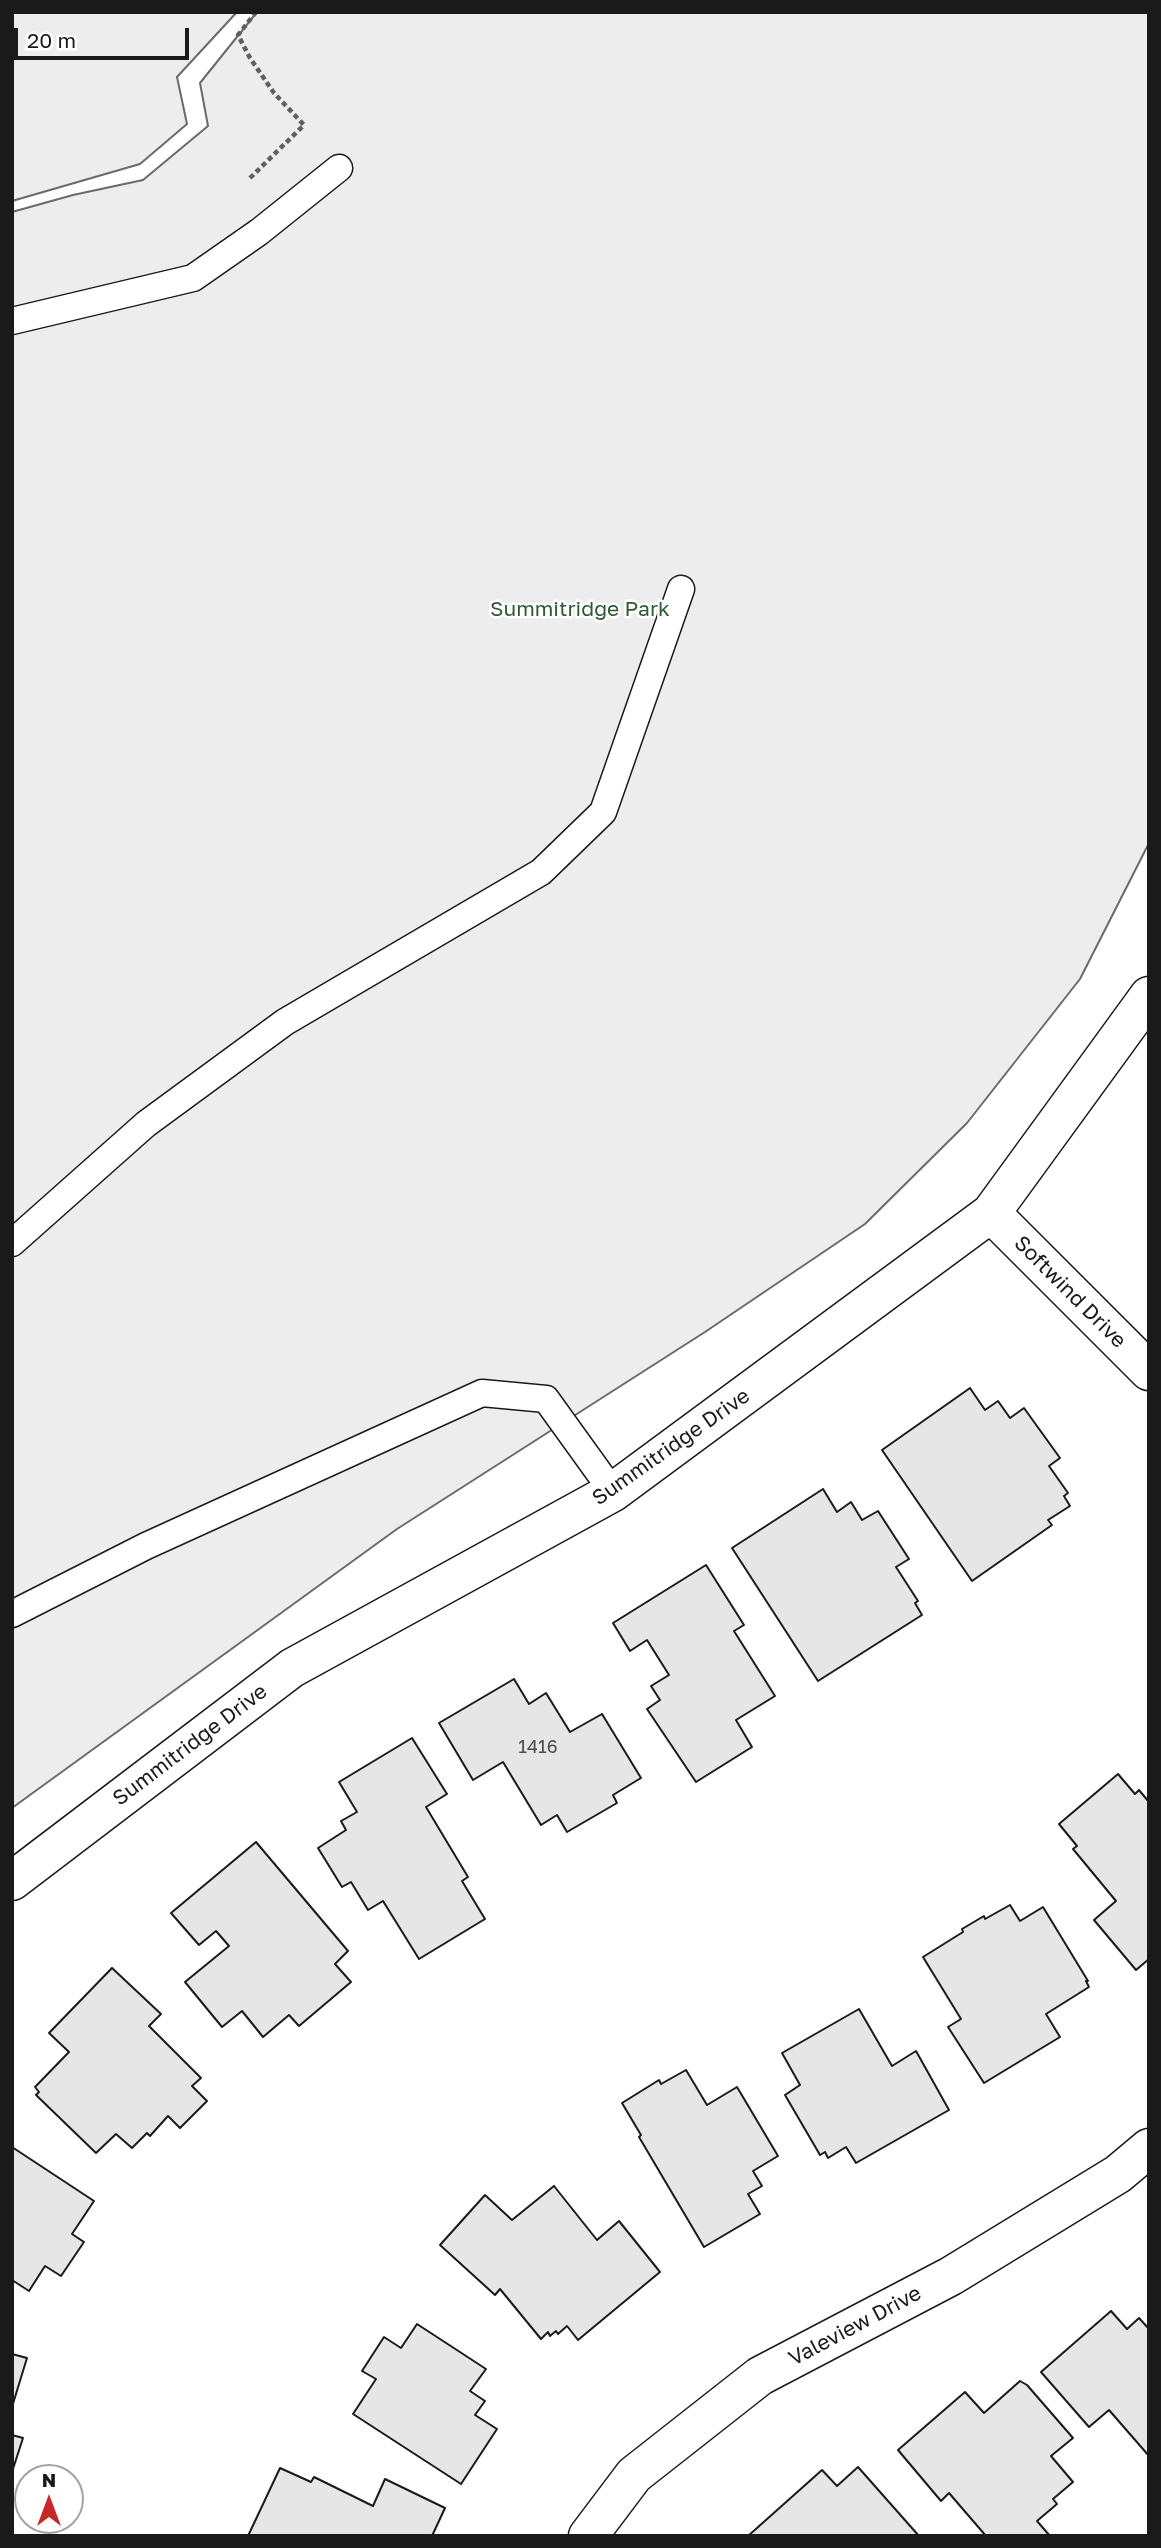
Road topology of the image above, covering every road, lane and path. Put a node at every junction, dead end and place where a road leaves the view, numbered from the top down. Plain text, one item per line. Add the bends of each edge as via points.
1 (256, 12) edge
2 (339, 169) dead end
3 (241, 186) dead end
4 (12, 321) edge
5 (681, 589) dead end
6 (1149, 996) edge
7 (991, 1213) junction
8 (12, 1243) edge
9 (1149, 1371) edge
10 (613, 1492) junction
11 (12, 1614) edge
12 (12, 1881) edge
13 (1149, 2148) edge
14 (587, 2536) edge

1 - 3 path via 238,34 274,93 304,125
2 - 4 lane via 193,278
5 - 8 lane via 603,812 594,821 541,872 285,1022 146,1125
6 - 7 street, Summitridge Drive
7 - 9 street, Softwind Drive
7 - 10 street, Summitridge Drive
10 - 11 lane via 545,1399 482,1393 146,1546
10 - 12 street, Summitridge Drive via 292,1668
13 - 14 street, Valeview Drive via 1118,2174 951,2276 760,2375 635,2474

